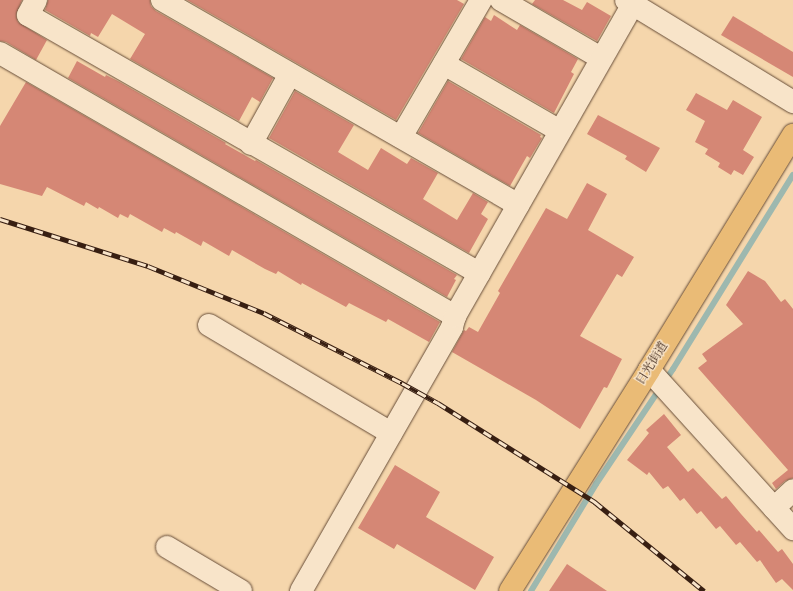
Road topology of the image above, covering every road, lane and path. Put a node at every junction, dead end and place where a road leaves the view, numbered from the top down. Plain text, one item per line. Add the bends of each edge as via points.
1 (36, 0) edge
2 (162, 0) edge
3 (481, 0) edge
4 (501, 0) edge
5 (631, 1) edge
6 (0, 52) edge
7 (601, 58) junction
8 (444, 64) junction
9 (290, 74) junction
10 (793, 102) edge
11 (560, 131) junction
12 (793, 135) edge
13 (401, 137) junction
14 (251, 144) junction
15 (518, 205) junction
16 (479, 273) junction
17 (455, 316) junction
18 (209, 326) dead end
19 (650, 370) junction
20 (392, 433) junction
21 (793, 490) edge
22 (774, 508) junction
23 (793, 529) edge
24 (166, 547) dead end
25 (241, 591) edge
26 (301, 591) edge
27 (510, 591) edge

1 - 14 street via 28,15
2 - 9 street
3 - 8 street
4 - 7 street
5 - 7 street
5 - 10 street
6 - 17 street
7 - 11 street
8 - 11 street
8 - 13 street
9 - 13 street
9 - 14 street
11 - 15 street
12 - 19 highway, 日光街道
13 - 15 street
14 - 16 street
15 - 16 street
16 - 17 street
17 - 20 street via 452,327
18 - 20 street
19 - 22 street
19 - 27 highway, 日光街道
20 - 26 street
21 - 22 street
22 - 23 street
24 - 25 street

